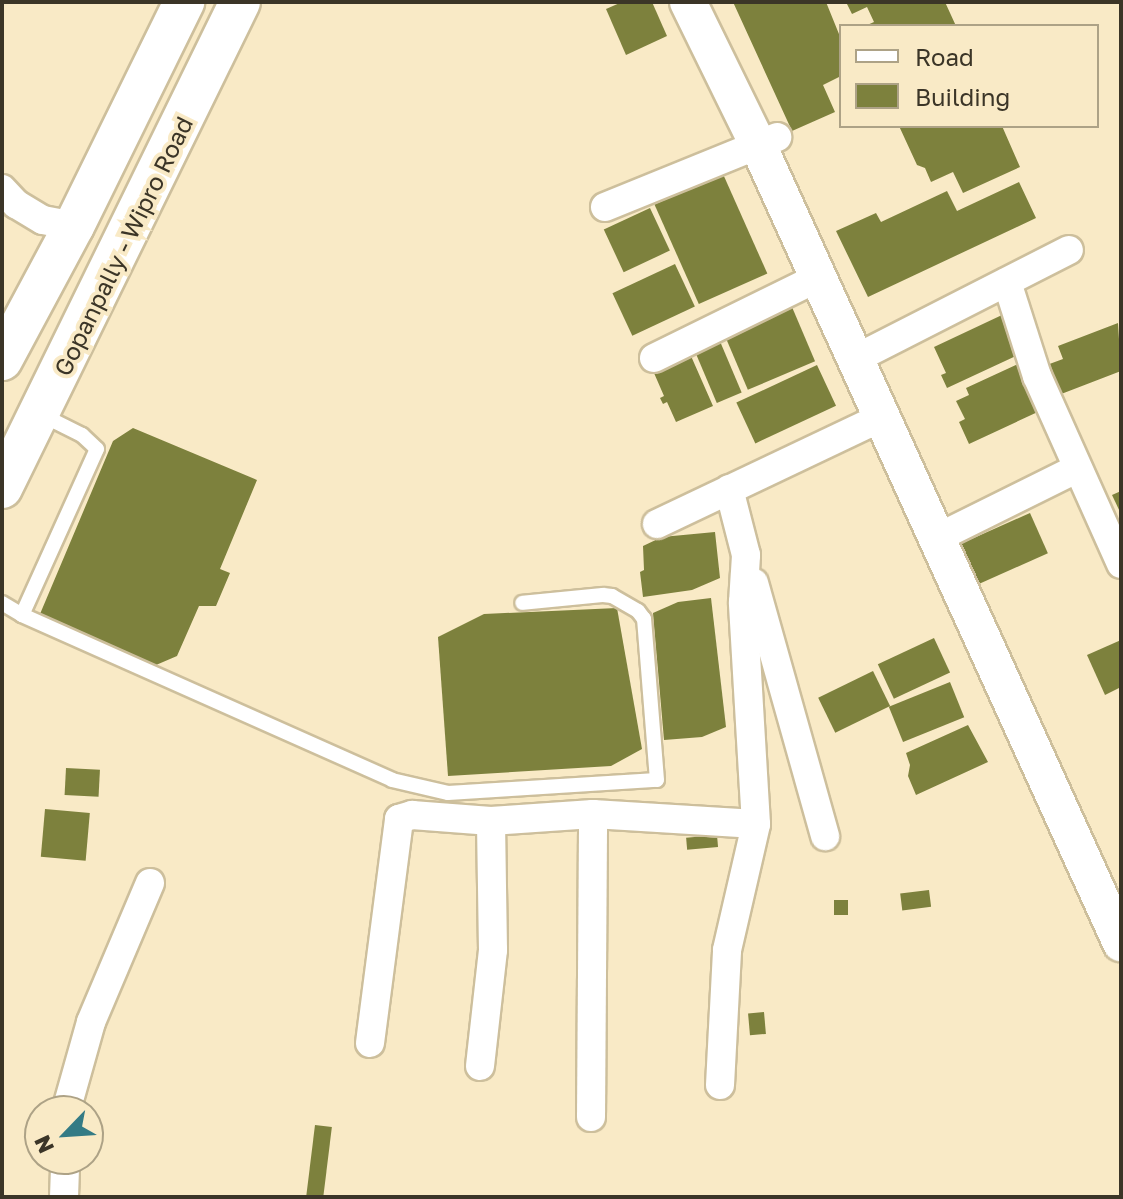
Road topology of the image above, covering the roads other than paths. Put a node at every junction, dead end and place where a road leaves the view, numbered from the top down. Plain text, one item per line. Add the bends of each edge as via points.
1 (184, 2) edge
2 (240, 2) edge
3 (688, 2) edge
4 (710, 2) edge
5 (767, 141) junction
6 (2, 189) edge
7 (605, 207) dead end
8 (74, 226) junction
9 (1069, 250) dead end
10 (817, 278) junction
11 (1007, 282) junction
12 (865, 355) junction
13 (654, 358) dead end
14 (2, 360) edge
15 (40, 414) junction
16 (882, 417) junction
17 (1078, 468) junction
18 (2, 488) edge
19 (729, 489) junction
20 (657, 524) dead end
21 (941, 536) junction
22 (746, 555) junction
23 (1121, 564) edge
24 (2, 603) edge
25 (522, 603) dead end
26 (22, 615) junction
27 (593, 814) junction
28 (491, 821) junction
29 (756, 824) junction
30 (825, 836) dead end
31 (150, 883) dead end
32 (1121, 890) edge
33 (1121, 943) edge
34 (370, 1043) dead end
35 (480, 1066) dead end
36 (720, 1085) dead end
37 (70, 1095) edge
38 (591, 1117) dead end
39 (65, 1175) edge
40 (64, 1197) edge

1 - 8 main road
2 - 15 main road, Gopanpally - Wipro Road
3 - 5 street
4 - 5 street
5 - 7 street
5 - 10 street
5 - 12 street
6 - 8 street via 43,220
8 - 14 main road
9 - 11 street
10 - 12 street
10 - 13 street
11 - 12 street
11 - 17 street via 1037,376
12 - 16 street
12 - 21 street via 900,408
15 - 18 main road, Gopanpally - Wipro Road
15 - 26 lane via 96,445 96,457
16 - 19 street
16 - 21 street
17 - 21 street
17 - 23 street
19 - 20 street
19 - 22 street
21 - 32 street
21 - 33 street
22 - 29 street via 743,602
22 - 30 street
24 - 26 lane
25 - 26 lane via 603,595 638,611 644,619 657,780 448,793 392,780
27 - 28 street
27 - 29 street
27 - 38 street
28 - 34 street via 412,815 399,819
28 - 35 street via 493,950
29 - 36 street via 727,950
31 - 37 street via 91,1022
39 - 40 street

